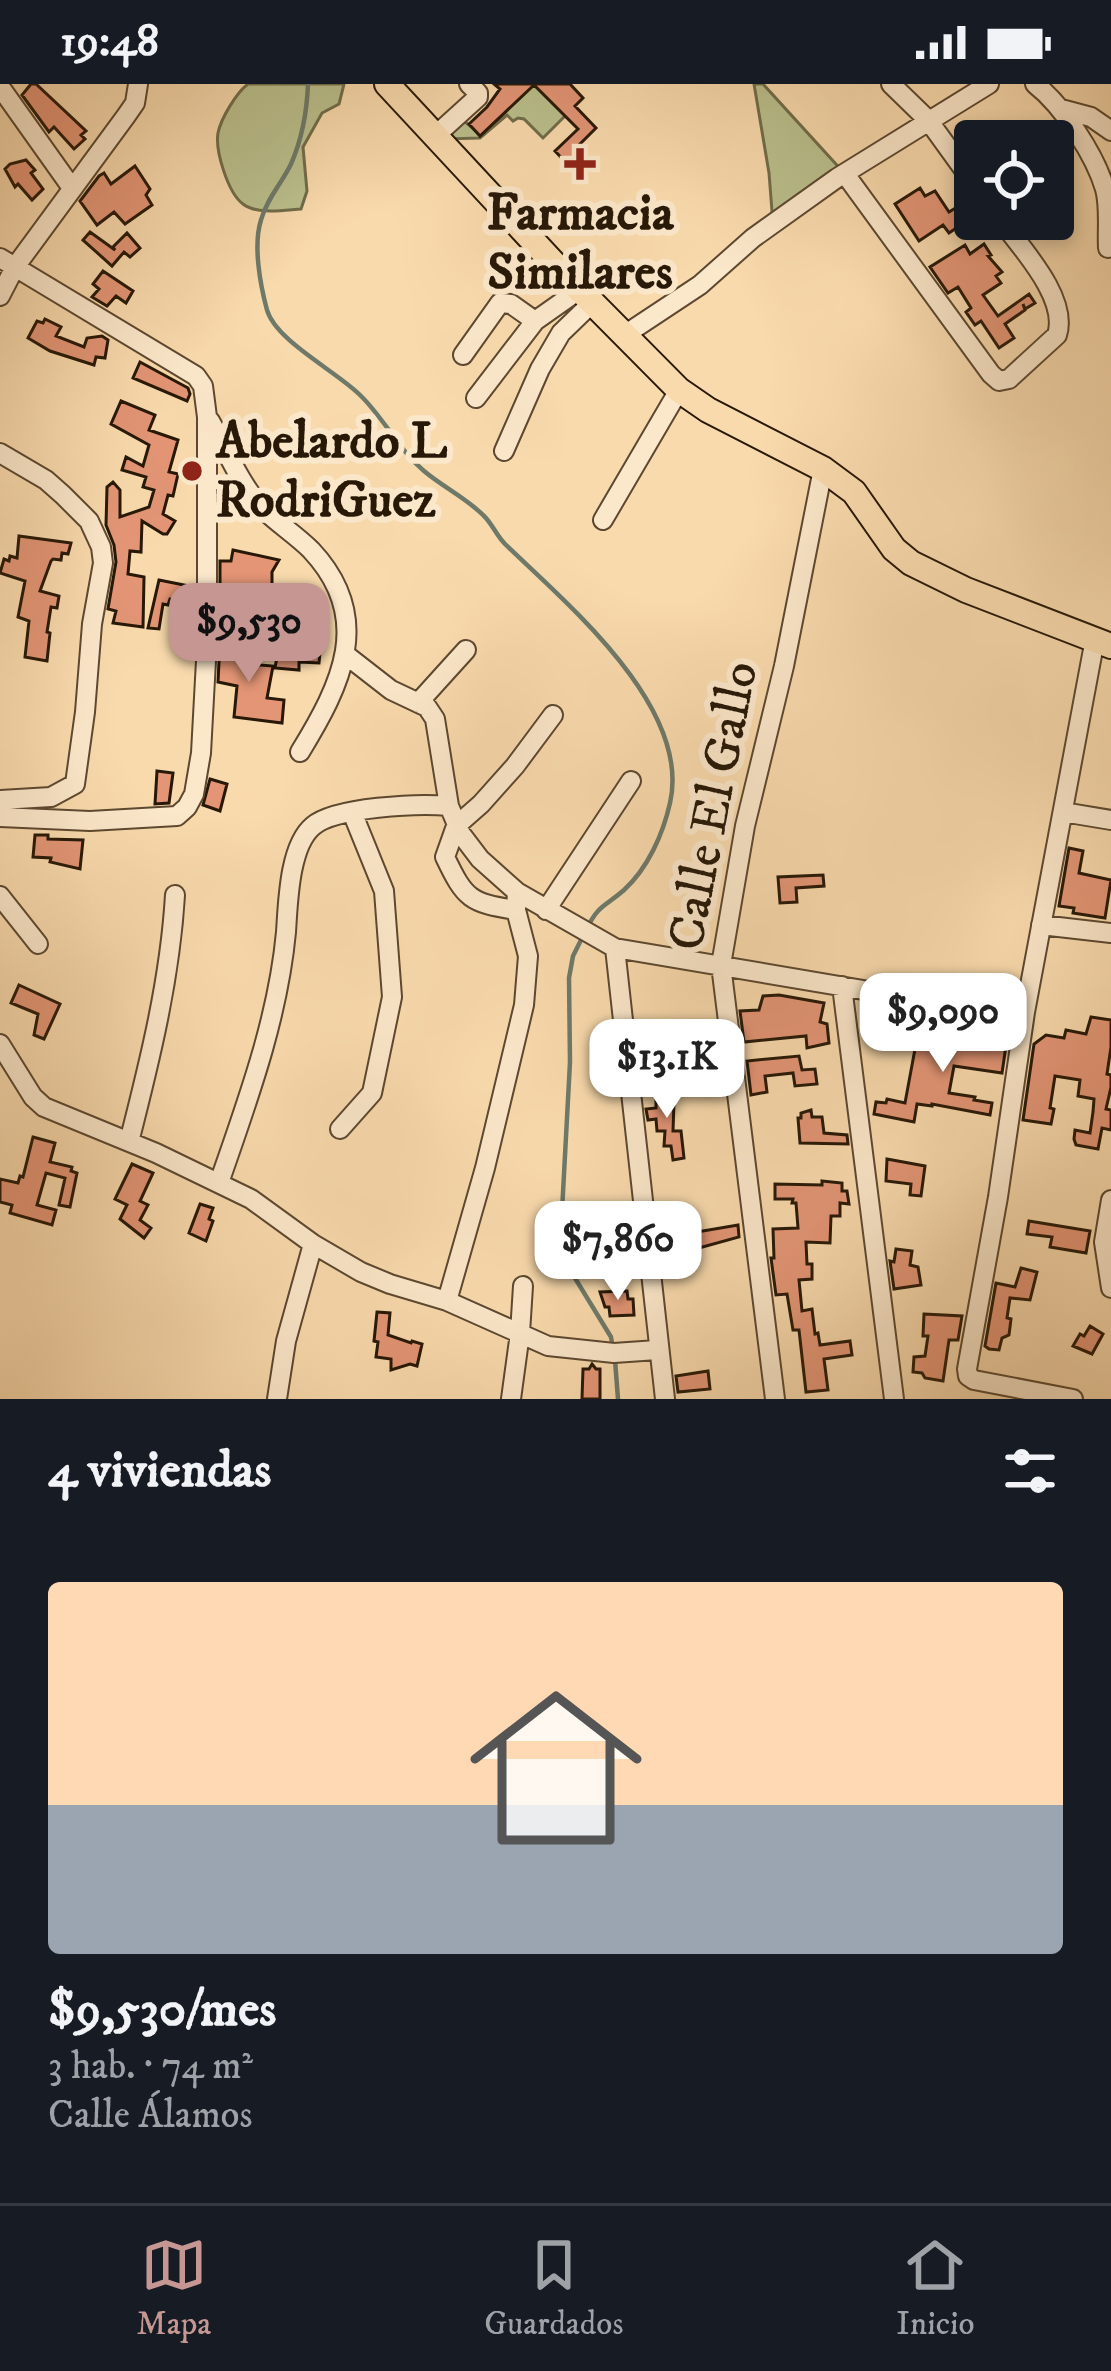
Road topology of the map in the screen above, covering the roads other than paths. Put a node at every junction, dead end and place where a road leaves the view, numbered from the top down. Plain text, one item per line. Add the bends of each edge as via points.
1 (138, 84) edge
2 (469, 84) edge
3 (892, 84) edge
4 (989, 84) edge
5 (1035, 84) edge
6 (394, 88) edge
7 (5, 90) edge
8 (1061, 109) junction
9 (928, 120) junction
10 (1111, 130) edge
11 (435, 136) junction
12 (954, 156) edge
13 (845, 174) junction
14 (72, 188) junction
15 (1109, 188) edge
16 (1014, 240) edge
17 (1108, 248) dead end
18 (8, 263) edge
19 (0, 296) edge
20 (585, 297) junction
21 (535, 322) junction
22 (623, 336) junction
23 (463, 356) dead end
24 (680, 390) junction
25 (476, 398) dead end
26 (207, 417) junction
27 (504, 451) dead end
28 (0, 453) edge
29 (823, 469) junction
30 (603, 520) dead end
31 (1103, 642) edge
32 (466, 650) dead end
33 (346, 655) junction
34 (418, 703) junction
35 (553, 716) dead end
36 (300, 752) dead end
37 (631, 781) dead end
38 (0, 800) edge
39 (449, 806) junction
40 (352, 812) junction
41 (1063, 812) junction
42 (0, 817) edge
43 (1111, 820) edge
44 (455, 826) junction
45 (175, 895) dead end
46 (0, 896) edge
47 (516, 902) junction
48 (546, 910) junction
49 (1041, 925) junction
50 (1111, 933) edge
51 (38, 944) dead end
52 (615, 948) junction
53 (722, 965) junction
54 (842, 986) junction
55 (1025, 1012) junction
56 (0, 1044) edge
57 (340, 1129) dead end
58 (129, 1142) junction
59 (219, 1184) junction
60 (1111, 1201) edge
61 (313, 1244) junction
62 (523, 1286) dead end
63 (1110, 1287) edge
64 (447, 1301) junction
65 (520, 1334) junction
66 (657, 1350) junction
67 (277, 1399) edge
68 (511, 1399) edge
69 (665, 1399) edge
70 (775, 1399) edge
71 (894, 1399) edge
72 (1073, 1399) edge

1 - 14 street via 135,103
2 - 11 street via 478,97
3 - 9 street
4 - 9 street
5 - 8 street
6 - 11 main road
7 - 14 street
8 - 10 street
8 - 15 street
9 - 12 street
9 - 13 street
11 - 20 main road
13 - 16 street via 1000,381 1060,326 1055,299
13 - 22 street
14 - 18 street
15 - 17 street
18 - 19 street
18 - 26 street via 196,376
20 - 21 street
20 - 22 main road
20 - 27 street via 540,369
21 - 23 street via 500,303
21 - 25 street
22 - 24 main road
24 - 29 main road
24 - 30 street
26 - 33 street via 262,507 310,550 336,587
26 - 42 street via 207,642 194,794 177,816
28 - 38 street via 46,480 88,521 104,563 75,784 51,796
29 - 31 main road via 854,492 910,563
29 - 53 street, Calle El Gallo
31 - 41 street
32 - 34 street
33 - 34 street
33 - 36 street
34 - 39 street via 435,718
35 - 44 street
37 - 48 street
39 - 40 street
39 - 44 street
40 - 57 street via 384,890 392,997 372,1093
40 - 59 street via 314,825 298,848 282,970
41 - 43 street
41 - 49 street
44 - 47 street
44 - 47 street via 445,857 461,890 483,905
45 - 58 street via 164,991
46 - 51 street
47 - 48 street
47 - 64 street via 528,956 524,1005
48 - 52 street
49 - 50 street
49 - 55 street
52 - 53 street
52 - 66 street
53 - 54 street
53 - 70 street, Calle El Gallo
54 - 55 street
54 - 71 street
55 - 72 street via 967,1369 974,1380
56 - 58 street via 44,1107
58 - 59 street
59 - 61 street
60 - 63 street via 1104,1242
61 - 64 street via 390,1285
61 - 67 street
62 - 65 street
64 - 65 street
65 - 66 street via 548,1346
65 - 68 street
66 - 69 street

